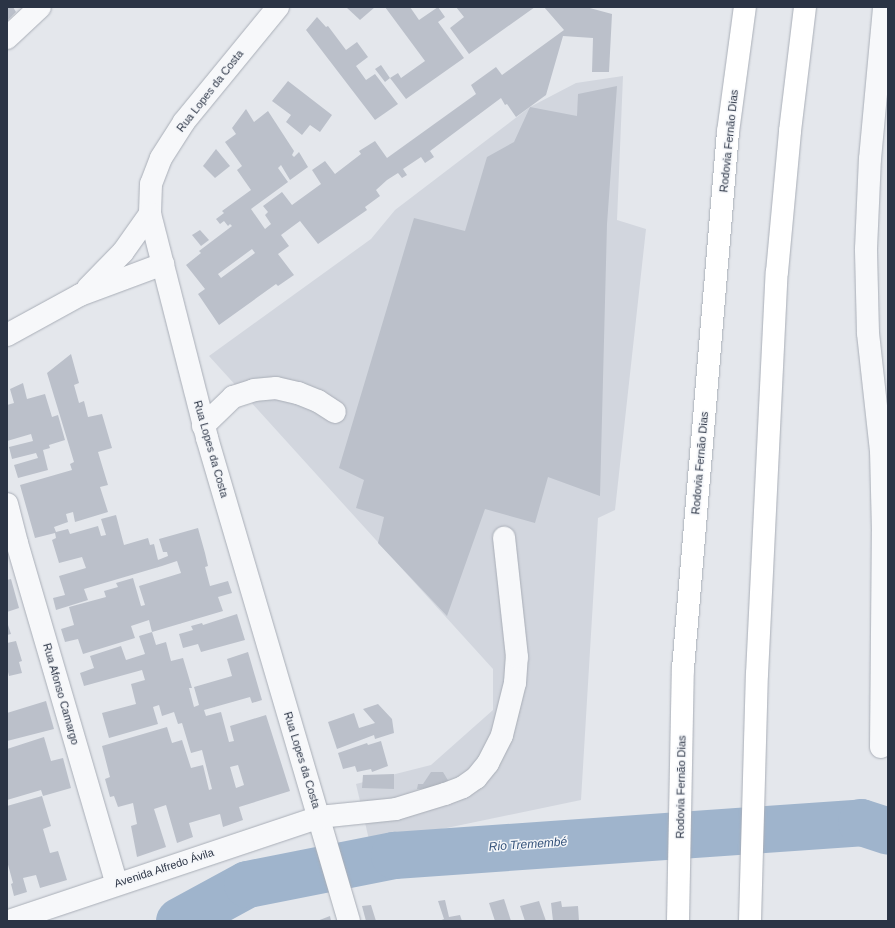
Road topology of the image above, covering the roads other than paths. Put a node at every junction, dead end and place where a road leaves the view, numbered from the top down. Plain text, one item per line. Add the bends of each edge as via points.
1 (40, 7) edge
2 (278, 7) edge
3 (745, 7) edge
4 (805, 7) edge
5 (884, 7) edge
6 (7, 38) edge
7 (150, 214) junction
8 (163, 264) junction
9 (80, 295) junction
10 (7, 335) edge
11 (335, 412) dead end
12 (203, 426) junction
13 (7, 504) edge
14 (504, 538) dead end
15 (881, 747) dead end
16 (319, 817) junction
17 (117, 884) junction
18 (8, 921) edge
19 (349, 921) edge
20 (678, 921) edge
21 (750, 921) edge

1 - 6 street
2 - 7 street, Rua Lopes da Costa via 184,122 161,158 151,184
3 - 20 highway, Rodovia Fernão Dias via 728,132 683,669
4 - 21 highway via 777,272 757,674
5 - 15 street via 870,159 866,249 868,333 881,451
7 - 8 street, Rua Lopes da Costa
7 - 9 street via 123,252
8 - 9 street
8 - 12 street, Rua Lopes da Costa
9 - 10 street
11 - 12 street via 318,401 298,393 276,388 254,390 233,397
12 - 16 street, Rua Lopes da Costa
13 - 17 street, Rua Afonso Camargo
14 - 16 street, Avenida Alfredo Ávila via 517,658 515,683 502,734 488,763 476,778 463,787 445,794 396,809
16 - 17 street, Avenida Alfredo Ávila
16 - 19 street, Rua Lopes da Costa
17 - 18 street, Avenida Alfredo Ávila

